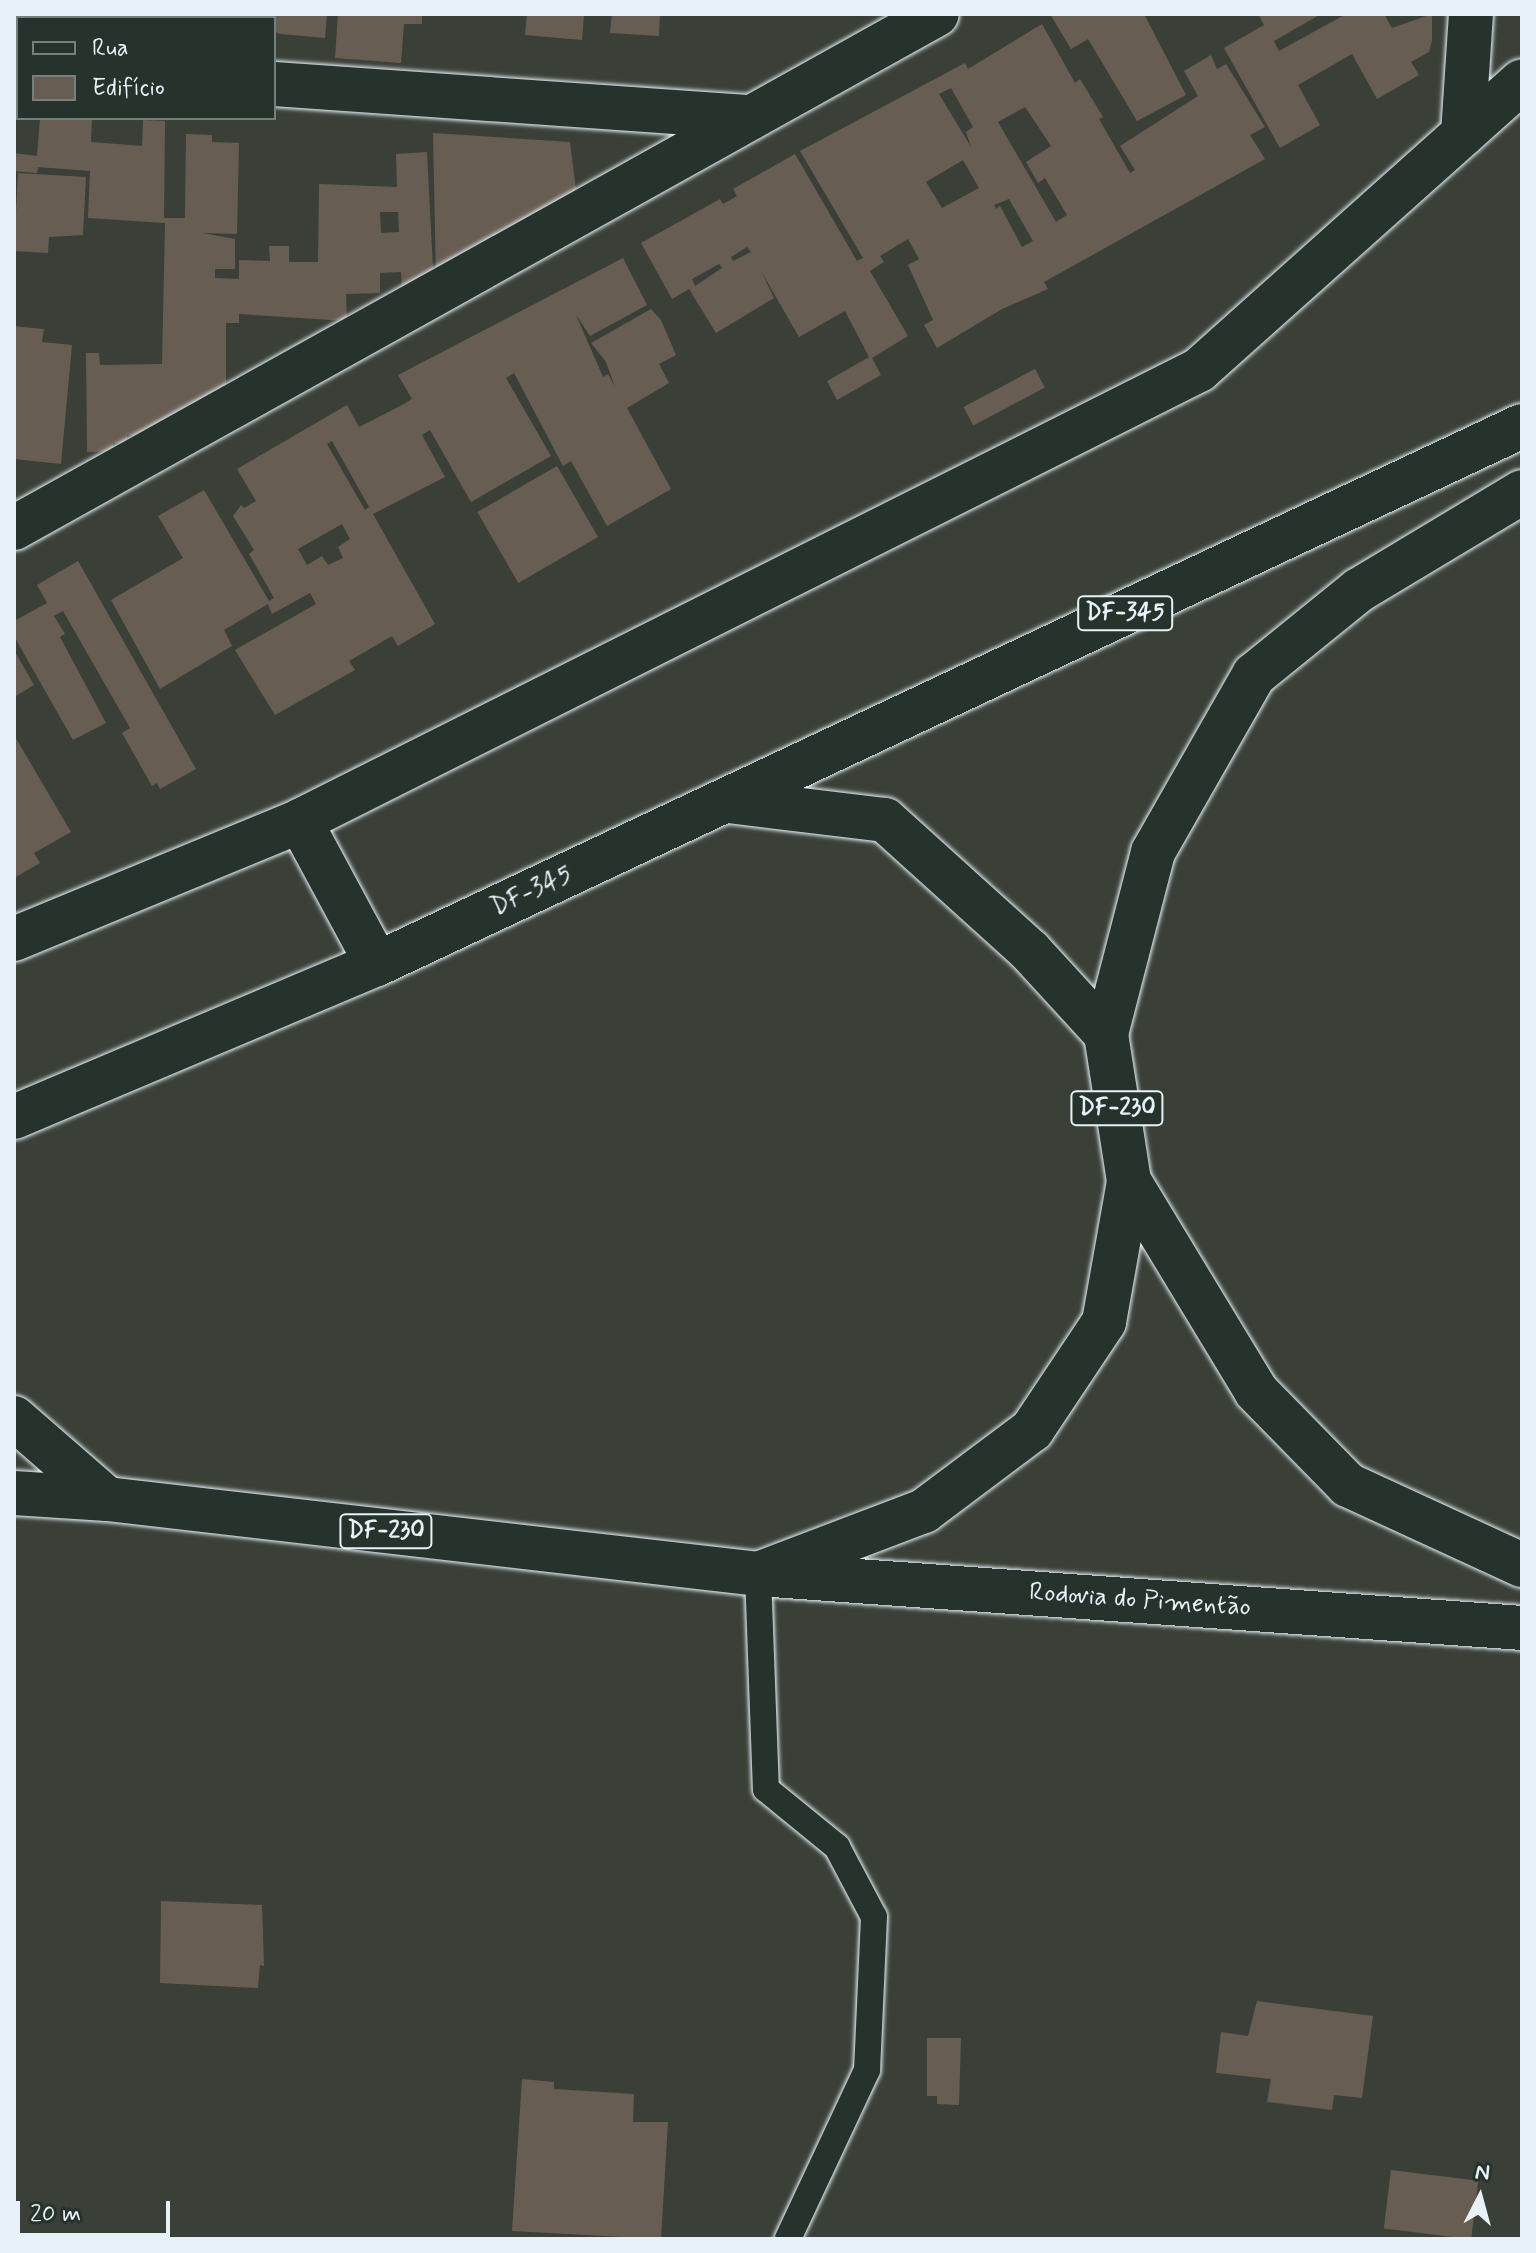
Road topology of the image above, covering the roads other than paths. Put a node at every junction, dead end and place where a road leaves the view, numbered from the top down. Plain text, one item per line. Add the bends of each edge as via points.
1 (937, 14) edge
2 (1471, 14) edge
3 (1522, 81) edge
4 (276, 84) edge
5 (751, 117) junction
6 (1463, 134) junction
7 (1522, 426) edge
8 (1522, 492) edge
9 (14, 528) edge
10 (728, 801) junction
11 (300, 821) junction
12 (14, 939) edge
13 (377, 964) junction
14 (1106, 1034) junction
15 (32, 1110) edge
16 (14, 1142) edge
17 (1129, 1181) junction
18 (14, 1418) edge
19 (14, 1493) edge
20 (107, 1499) junction
21 (1522, 1565) edge
22 (758, 1574) junction
23 (1522, 1628) edge
24 (788, 2239) edge

1 - 5 main road
2 - 6 main road
3 - 6 main road
4 - 5 main road
5 - 9 main road
6 - 11 main road via 1199,370
7 - 10 main road, DF-345 / DF-345
8 - 14 main road via 1359,590 1254,675 1153,852
10 - 13 main road, DF-345
10 - 14 main road via 885,820 1030,951
11 - 12 main road
11 - 13 main road
13 - 15 main road, DF-345
14 - 17 main road, DF-230
15 - 16 main road
17 - 21 main road, DF-230 via 1256,1391 1348,1485
17 - 22 main road, DF-230 via 1104,1322 1032,1430 924,1511
18 - 20 main road
19 - 20 main road, DF-230
20 - 22 main road, DF-230
22 - 23 main road, Rodovia do Pimentão / DF-230
22 - 24 lane via 766,1789 837,1847 874,1917 867,2070

